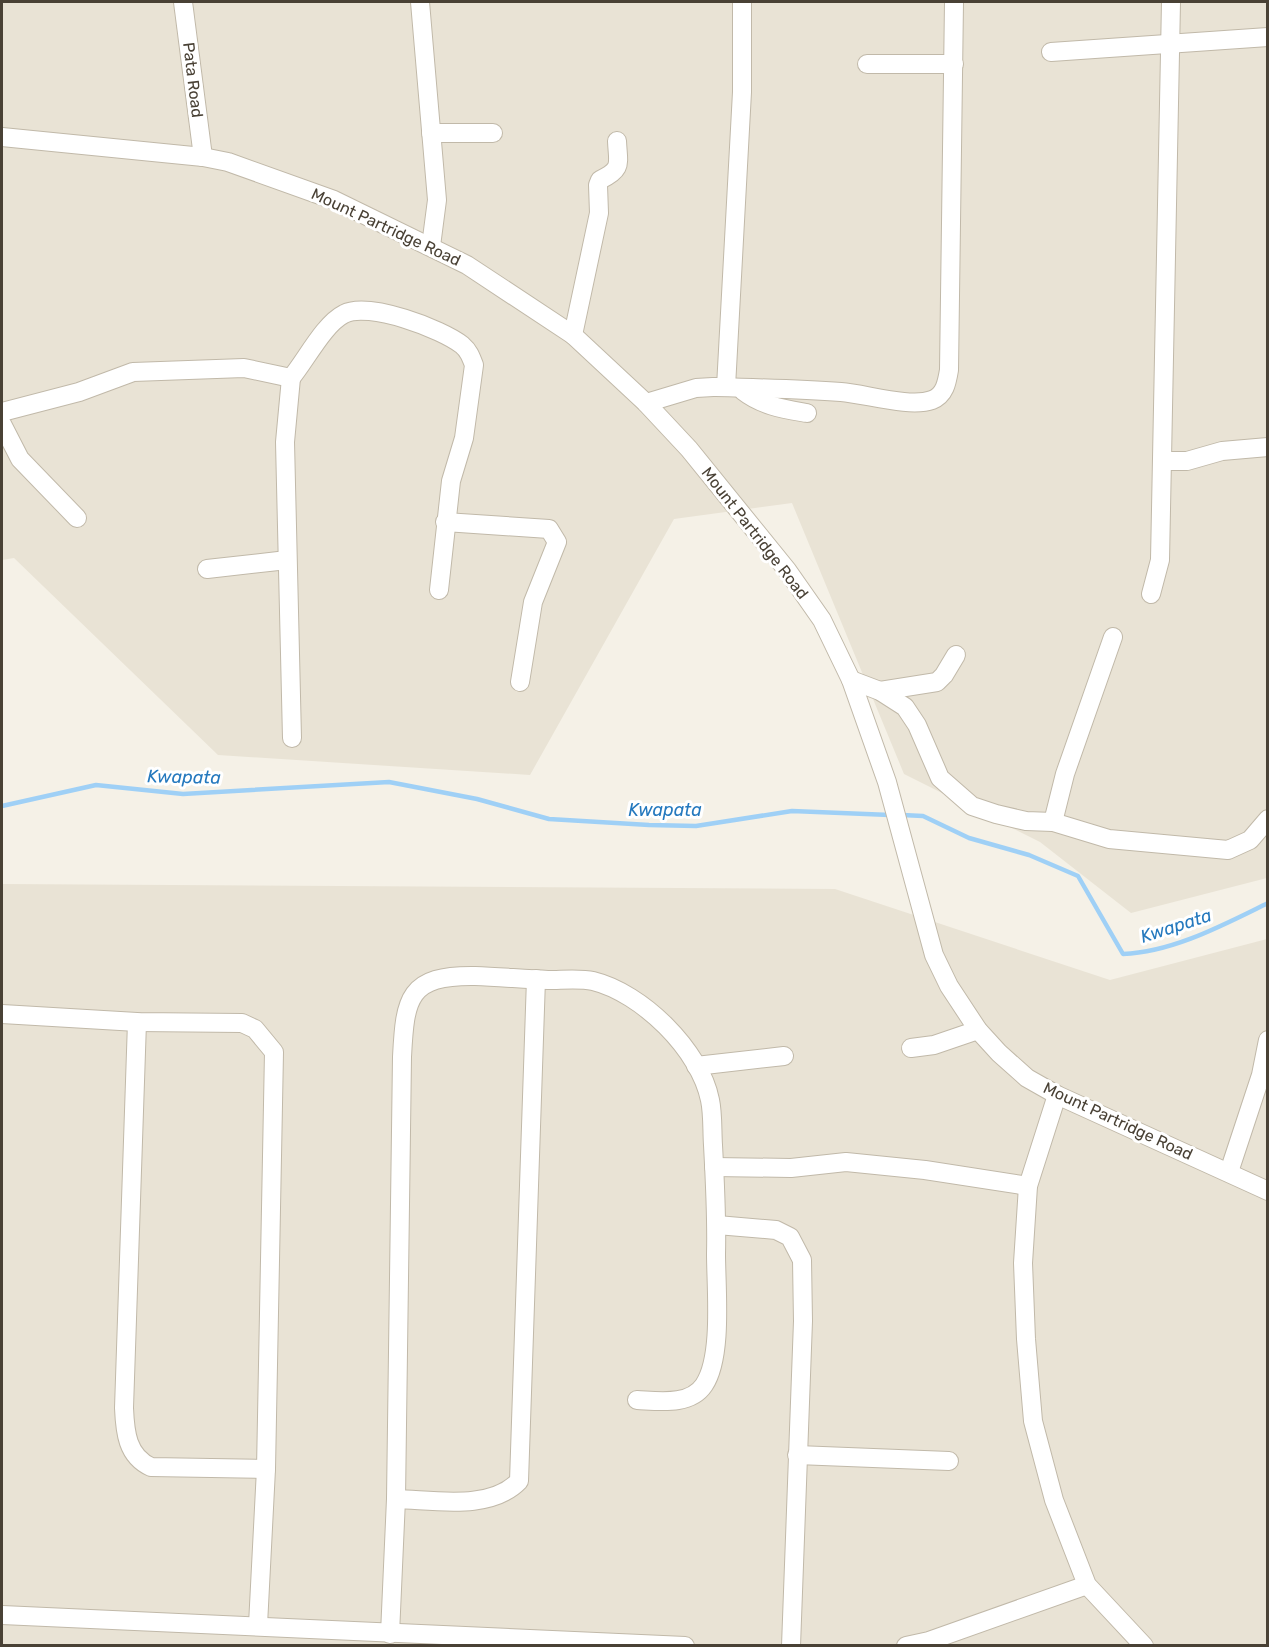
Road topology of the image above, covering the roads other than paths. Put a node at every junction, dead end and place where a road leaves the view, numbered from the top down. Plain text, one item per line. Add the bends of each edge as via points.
1 (183, 2) edge
2 (420, 2) edge
3 (742, 2) edge
4 (954, 2) edge
5 (1171, 2) edge
6 (1268, 37) edge
7 (1170, 42) junction
8 (1051, 52) dead end
9 (867, 64) dead end
10 (954, 64) junction
11 (431, 133) junction
12 (493, 133) dead end
13 (2, 137) edge
14 (617, 141) dead end
15 (202, 158) junction
16 (431, 246) junction
17 (573, 335) junction
18 (291, 378) junction
19 (733, 388) junction
20 (646, 403) junction
21 (2, 412) edge
22 (807, 413) dead end
23 (2, 424) edge
24 (1268, 447) edge
25 (1163, 461) junction
26 (77, 518) dead end
27 (445, 522) junction
28 (287, 560) junction
29 (207, 569) dead end
30 (439, 590) dead end
31 (1151, 594) dead end
32 (1113, 637) dead end
33 (956, 655) dead end
34 (851, 680) junction
35 (520, 682) dead end
36 (880, 691) junction
37 (292, 738) dead end
38 (1268, 819) edge
39 (1053, 822) junction
40 (536, 979) junction
41 (2, 1014) edge
42 (137, 1022) junction
43 (978, 1030) junction
44 (1268, 1040) edge
45 (910, 1048) dead end
46 (784, 1056) dead end
47 (696, 1066) junction
48 (1057, 1095) junction
49 (714, 1167) junction
50 (1229, 1172) junction
51 (1028, 1186) junction
52 (1268, 1191) edge
53 (717, 1225) junction
54 (637, 1400) dead end
55 (797, 1455) junction
56 (949, 1461) dead end
57 (266, 1469) junction
58 (396, 1499) junction
59 (1087, 1585) junction
60 (2, 1616) edge
61 (258, 1625) junction
62 (390, 1634) junction
63 (635, 1644) edge
64 (685, 1646) edge
65 (791, 1646) edge
66 (906, 1646) edge
67 (1144, 1646) edge

1 - 15 street, Pata Road
2 - 11 street
3 - 19 street
4 - 10 street
5 - 7 street
6 - 7 street
7 - 8 street
7 - 25 street
9 - 10 street
10 - 19 street via 947,386 934,399 919,403 841,392
11 - 12 street
11 - 16 street via 437,200
13 - 15 street, Mount Partridge Road
14 - 17 street via 618,168 598,185 599,213
15 - 16 street, Mount Partridge Road via 228,162 334,200
16 - 17 street, Mount Partridge Road via 467,265
17 - 20 street, Mount Partridge Road
18 - 21 street via 244,368 133,372 79,392
18 - 27 street via 333,321 359,309 399,316 463,346 474,365 464,438 451,481
18 - 28 street via 285,442
19 - 20 street via 696,388
19 - 22 street via 754,400
20 - 34 street, Mount Partridge Road via 689,449 787,570 822,620
23 - 26 street via 20,459
24 - 25 street via 1222,451 1187,461
25 - 31 street via 1160,560
27 - 30 street
27 - 35 street via 549,529 554,534 557,542 533,602
28 - 29 street
28 - 37 street
32 - 39 street via 1065,774
33 - 36 street via 936,682
34 - 36 street
34 - 43 street, Mount Partridge Road via 887,782 934,955
36 - 39 street via 911,714 940,778 972,806 1010,819
38 - 39 street via 1250,840 1228,849 1109,839
40 - 47 street via 592,981 615,990 645,1008 670,1030
40 - 58 street via 519,1481 497,1497
40 - 58 street via 442,978 422,985 412,995 404,1015
41 - 42 street
42 - 57 street via 242,1023 255,1029 274,1052
42 - 57 street via 125,1432 132,1453 151,1467
43 - 45 street via 934,1045
43 - 48 street, Mount Partridge Road via 1027,1077
44 - 50 street via 1261,1075
46 - 47 street
47 - 49 street via 710,1099
48 - 50 street, Mount Partridge Road
48 - 51 street
49 - 51 street via 791,1168 846,1162
49 - 53 street
50 - 52 street, Mount Partridge Road
51 - 59 street via 1023,1263 1033,1422 1054,1500
53 - 54 street via 715,1349 710,1373 704,1386 675,1401
53 - 55 street via 776,1230 790,1236 802,1260
55 - 56 street
55 - 65 street
57 - 61 street
58 - 62 street
59 - 66 street
59 - 67 street
60 - 61 street
61 - 62 street
62 - 63 street
63 - 64 street

